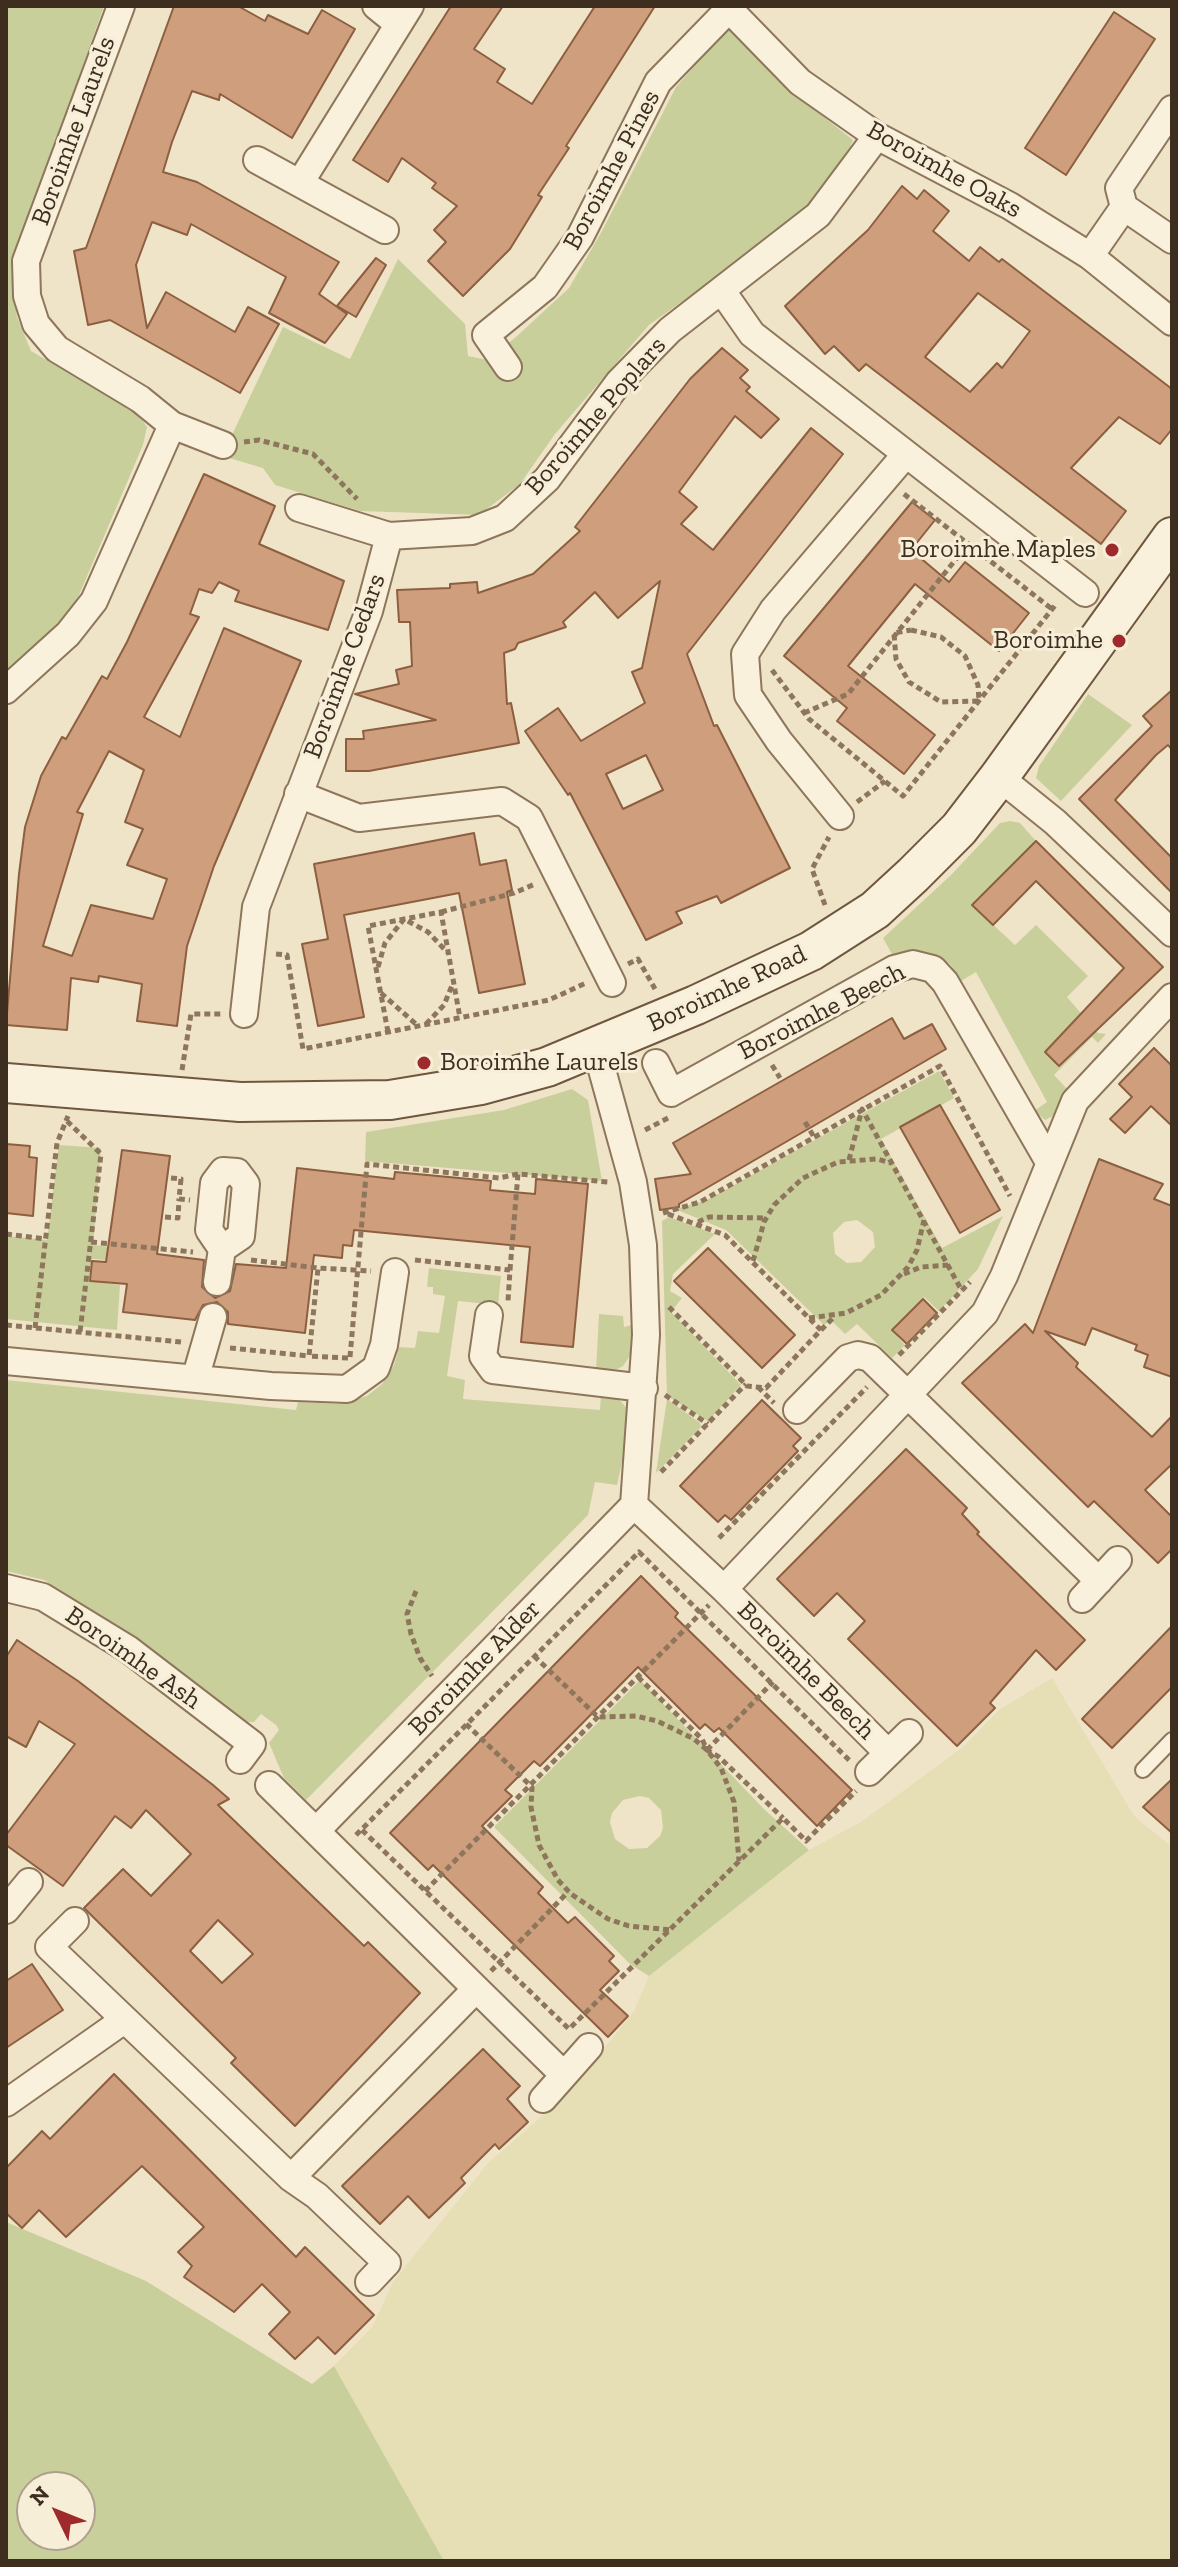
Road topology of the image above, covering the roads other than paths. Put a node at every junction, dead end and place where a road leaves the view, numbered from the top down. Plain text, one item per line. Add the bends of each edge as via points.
1 (121, 6) edge
2 (376, 6) edge
3 (728, 8) edge
4 (403, 14) edge
5 (1172, 109) edge
6 (877, 136) junction
7 (257, 160) dead end
8 (300, 183) junction
9 (1124, 207) junction
10 (385, 230) dead end
11 (1172, 240) edge
12 (1090, 256) junction
13 (722, 291) junction
14 (1172, 322) edge
15 (508, 367) dead end
16 (172, 425) junction
17 (223, 445) road end
18 (906, 454) junction
19 (299, 508) dead end
20 (389, 536) junction
21 (1172, 537) edge
22 (1079, 588) road end
23 (6, 690) edge
24 (999, 777) junction
25 (298, 794) junction
26 (840, 816) road end
27 (1172, 933) edge
28 (609, 978) road end
29 (1171, 1001) edge
30 (244, 1014) road end
31 (596, 1048) junction
32 (656, 1063) dead end
33 (6, 1083) edge
34 (1049, 1162) junction
35 (222, 1254) road end
36 (391, 1272) road end
37 (217, 1282) dead end
38 (489, 1315) road end
39 (213, 1317) dead end
40 (6, 1361) edge
41 (196, 1376) junction
42 (657, 1387) junction
43 (909, 1396) junction
44 (797, 1410) dead end
45 (634, 1505) junction
46 (1118, 1560) dead end
47 (6, 1588) edge
48 (724, 1589) junction
49 (909, 1733) dead end
50 (1172, 1740) edge
51 (253, 1744) dead end
52 (888, 1753) junction
53 (1143, 1770) dead end
54 (861, 1776) road end
55 (269, 1785) dead end
56 (316, 1831) junction
57 (75, 1921) dead end
58 (476, 1989) junction
59 (124, 2020) junction
60 (589, 2047) dead end
61 (564, 2075) junction
62 (543, 2099) dead end
63 (6, 2103) edge
64 (291, 2178) junction
65 (369, 2282) dead end

1 - 16 street, Boroimhe Laurels via 26,261 27,296 36,324 57,349 140,399
2 - 4 street
3 - 6 street, Boroimhe Oaks via 800,82
3 - 15 street, Boroimhe Pines via 658,82 580,237 545,287 486,335
4 - 8 street
5 - 9 street via 1119,188
6 - 12 street, Boroimhe Oaks via 1010,206
6 - 13 street, Boroimhe Poplars via 818,215
7 - 8 street
8 - 10 street
9 - 11 street
9 - 12 street
12 - 14 street, Boroimhe Oaks
13 - 18 street via 752,334
13 - 20 street, Boroimhe Poplars via 670,330 619,382 547,479 505,518 472,531
16 - 17 street, Boroimhe Laurels
16 - 23 street via 94,601 68,634
18 - 22 street
18 - 26 street via 773,610 745,654 748,695
19 - 20 street, Boroimhe Poplars
20 - 25 street, Boroimhe Cedars via 369,611
21 - 24 street, Boroimhe Road
24 - 27 street via 1055,822
24 - 31 street, Boroimhe Road via 959,829 875,910 839,934
25 - 28 street via 359,818 502,801 529,818
25 - 30 street, Boroimhe Cedars via 256,907
29 - 34 street, Boroimhe Beech via 1075,1101
31 - 33 street, Boroimhe Road via 481,1085 390,1100 315,1104 178,1098
31 - 42 street via 631,1176
32 - 34 street, Boroimhe Beech via 671,1093 894,969 913,964 933,969
34 - 43 street, Boroimhe Beech via 985,1313
35 - 37 street
36 - 41 street via 384,1345 376,1368 347,1389
38 - 42 street via 483,1356 493,1370
39 - 41 street
40 - 41 street
42 - 45 street
43 - 44 street via 870,1358 858,1355 848,1358
43 - 46 street via 1091,1590
43 - 48 street, Boroimhe Beech
45 - 48 street, Boroimhe Beech
45 - 56 street, Boroimhe Alder
47 - 51 street, Boroimhe Ash via 43,1597 128,1649
48 - 52 street, Boroimhe Beech
49 - 52 street
50 - 53 lane
52 - 54 street
55 - 56 street
56 - 58 street
57 - 59 street via 49,1947
58 - 61 street
58 - 64 street
59 - 63 street
59 - 64 street
60 - 61 street
61 - 62 street
64 - 65 street via 387,2263

